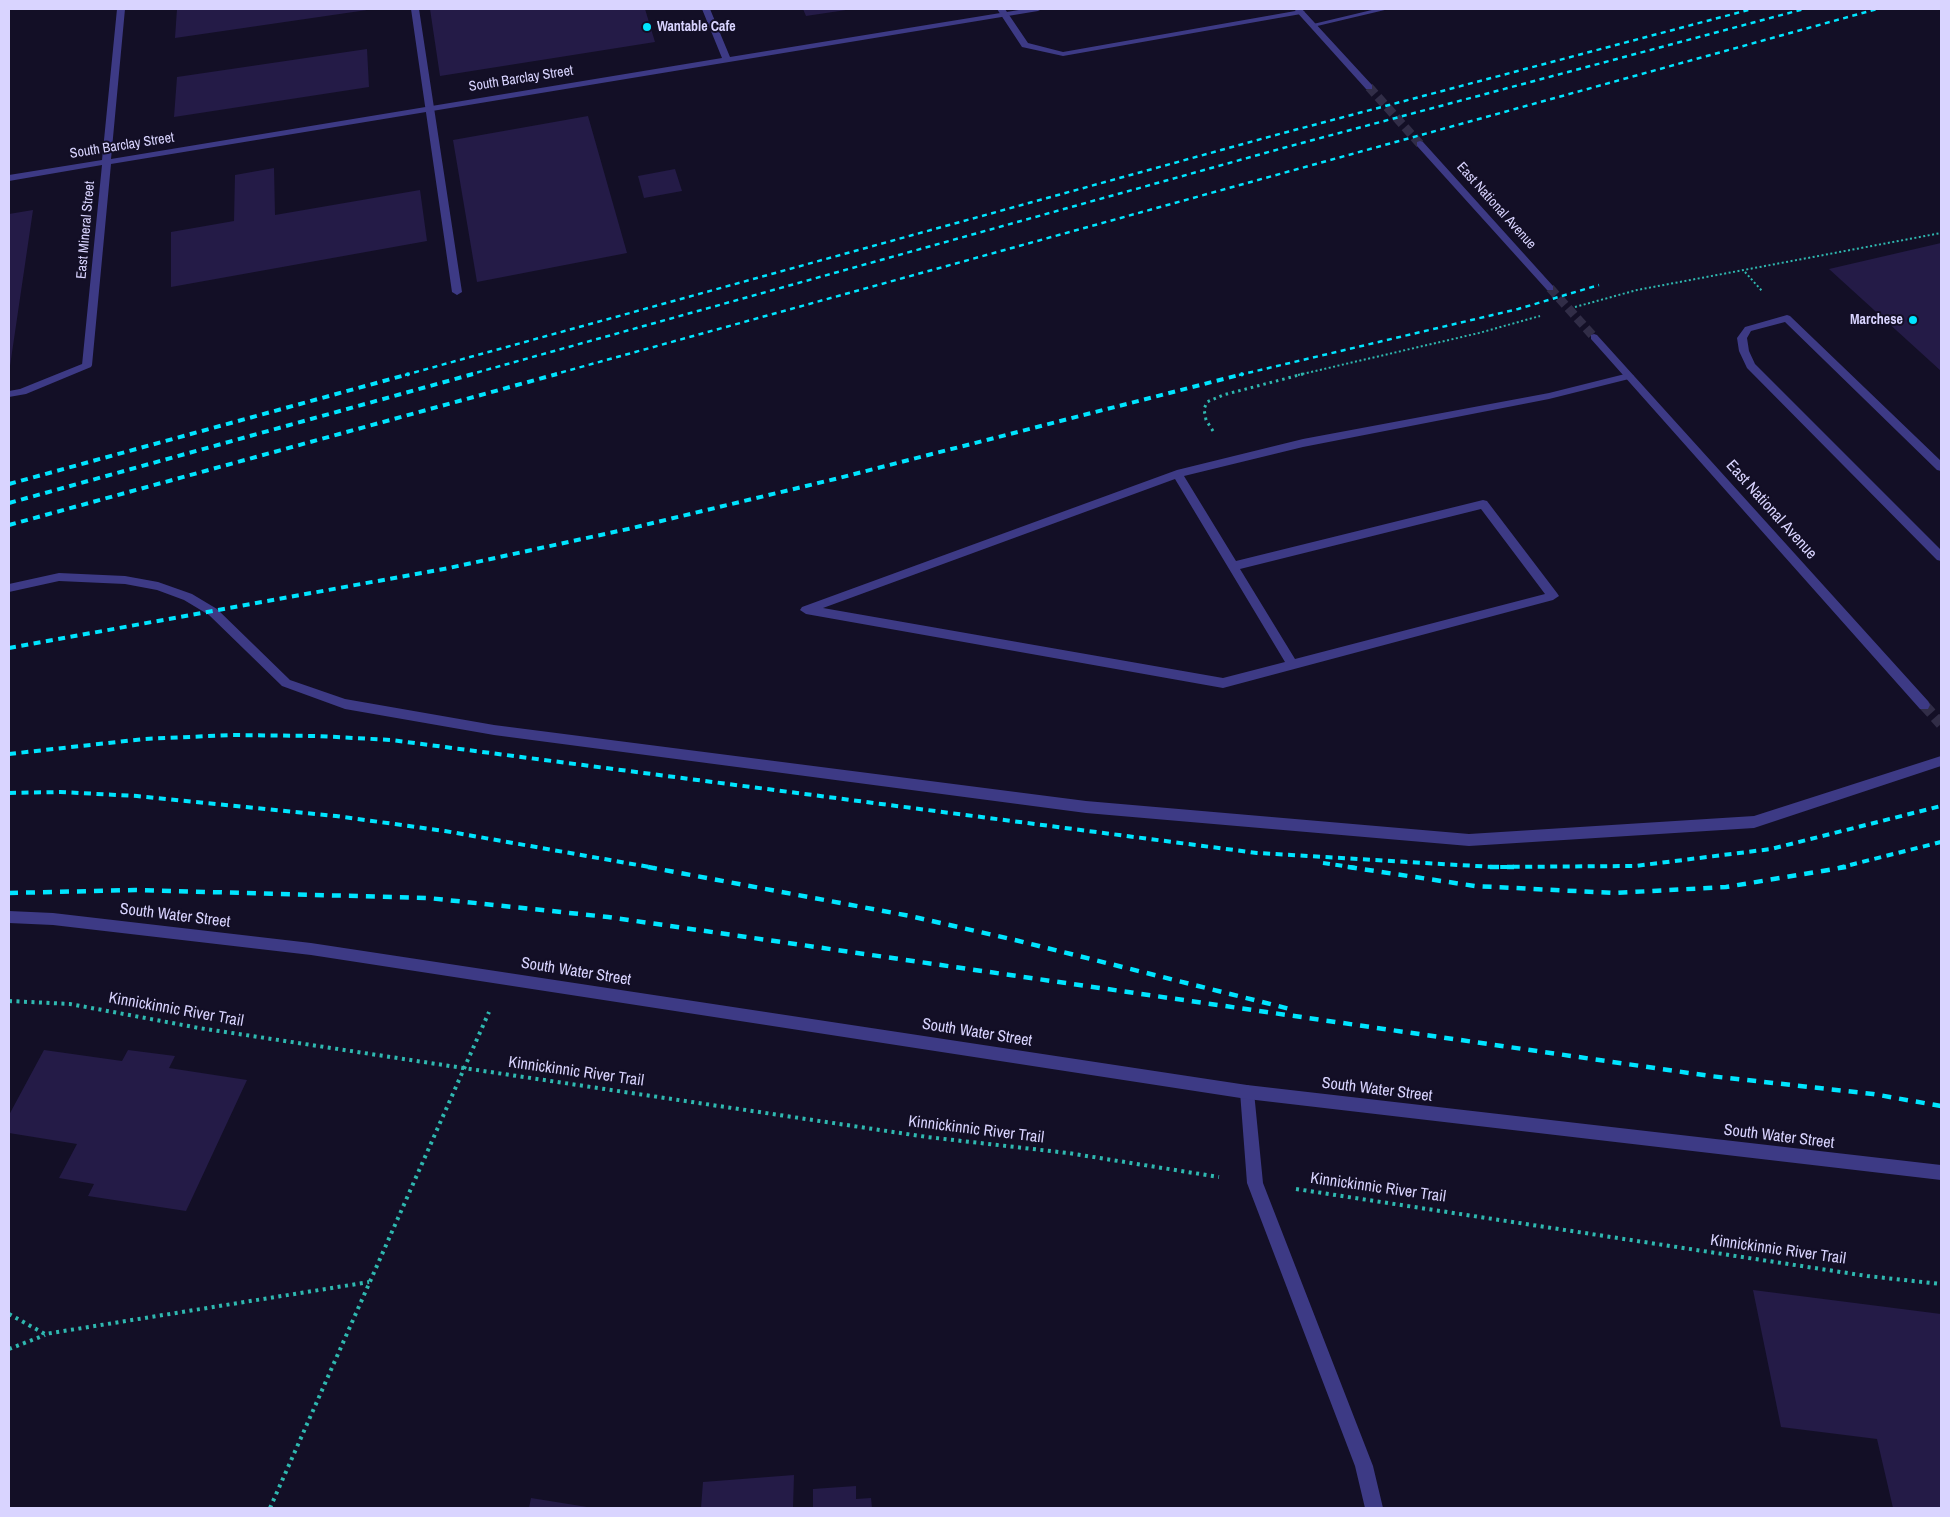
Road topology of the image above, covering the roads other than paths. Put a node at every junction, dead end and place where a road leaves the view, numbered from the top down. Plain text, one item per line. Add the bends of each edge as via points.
1 (121, 9) edge
2 (415, 9) edge
3 (706, 9) edge
4 (1038, 9) edge
5 (1385, 9) edge
6 (1299, 10) edge
7 (1003, 11) edge
8 (1313, 25) junction
9 (727, 60) junction
10 (1369, 87) tunnel mouth
11 (428, 108) junction
12 (1420, 144) tunnel mouth
13 (106, 162) junction
14 (9, 178) edge
15 (1550, 288) tunnel mouth
16 (457, 292) dead end
17 (1594, 337) tunnel mouth
18 (1629, 376) junction
19 (9, 394) edge
20 (1941, 467) edge
21 (1177, 474) junction
22 (1941, 557) edge
23 (1233, 566) junction
24 (9, 588) edge
25 (1292, 664) junction
26 (1924, 705) tunnel mouth
27 (1941, 760) edge
28 (9, 917) edge
29 (1247, 1092) junction
30 (1941, 1173) edge
31 (1374, 1508) edge

1 - 13 street, East Mineral Street
2 - 11 street
3 - 9 street
4 - 7 street, South Barclay Street
5 - 8 street
6 - 7 street via 1063,54 1025,46
6 - 8 street
7 - 9 street, South Barclay Street
8 - 10 street
9 - 11 street, South Barclay Street
11 - 13 street, South Barclay Street
11 - 16 street
12 - 15 street, East National Avenue
13 - 14 street, South Barclay Street
13 - 19 street, East Mineral Street via 87,365 22,392
17 - 18 street, East National Avenue
18 - 21 street via 1549,396 1303,443
18 - 26 street, East National Avenue
20 - 22 street via 1787,318 1748,329 1742,338 1751,366
21 - 23 street
21 - 25 street via 806,610 1223,683
23 - 25 street
23 - 25 street via 1483,504 1553,596
24 - 27 street via 59,577 125,580 158,586 213,612 286,683 345,704 504,731 1115,809 1469,840 1754,822
28 - 29 street, South Water Street via 53,919 310,949
29 - 30 street, South Water Street
29 - 31 street via 1256,1183 1364,1466

